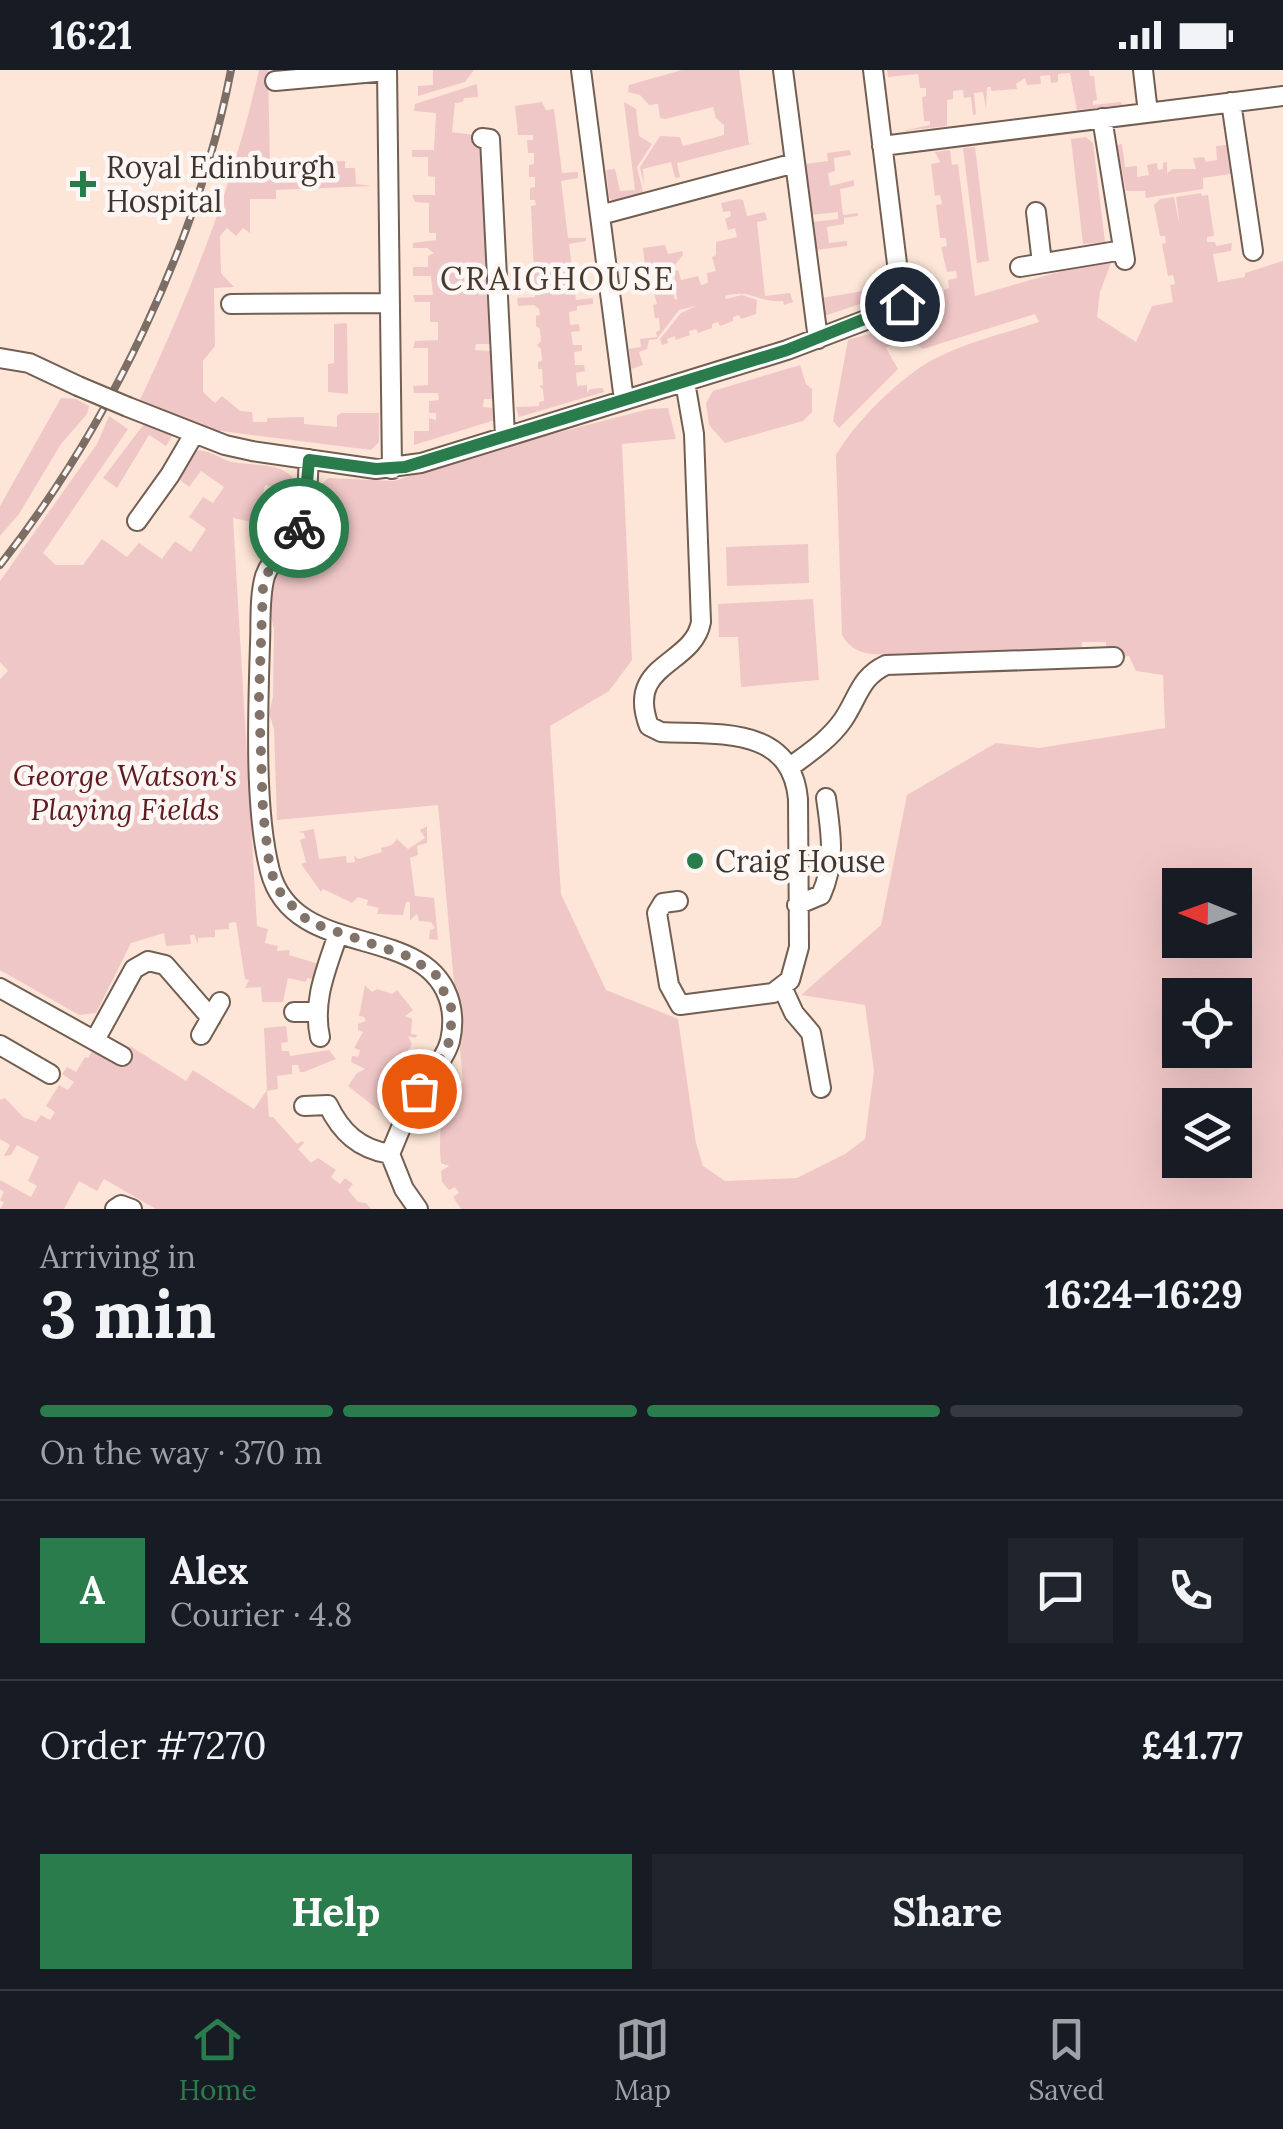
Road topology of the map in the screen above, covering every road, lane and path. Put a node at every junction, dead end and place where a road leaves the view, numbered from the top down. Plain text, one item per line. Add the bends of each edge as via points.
1 (581, 70) edge
2 (783, 70) edge
3 (873, 70) edge
4 (1144, 70) edge
5 (387, 71) edge
6 (275, 82) dead end
7 (1283, 96) edge
8 (1231, 102) junction
9 (1148, 113) junction
10 (1102, 118) junction
11 (482, 138) dead end
12 (882, 146) junction
13 (794, 163) junction
14 (1036, 212) dead end
15 (600, 215) junction
16 (1253, 251) dead end
17 (1042, 263) junction
18 (1020, 267) dead end
19 (390, 303) junction
20 (232, 304) dead end
21 (818, 339) junction
22 (0, 358) edge
23 (684, 382) junction
24 (624, 400) junction
25 (194, 434) junction
26 (505, 436) junction
27 (309, 460) junction
28 (392, 469) junction
29 (137, 521) dead end
30 (1114, 657) dead end
31 (790, 767) junction
32 (826, 798) dead end
33 (678, 901) dead end
34 (797, 904) junction
35 (338, 934) junction
36 (783, 988) junction
37 (2, 992) edge
38 (294, 1012) dead end
39 (317, 1012) junction
40 (210, 1019) dead end
41 (320, 1036) dead end
42 (95, 1040) junction
43 (0, 1046) edge
44 (122, 1056) dead end
45 (50, 1074) dead end
46 (821, 1088) dead end
47 (304, 1106) dead end
48 (390, 1154) junction
49 (115, 1209) edge
50 (132, 1209) edge
51 (418, 1209) edge

1 - 15 street
2 - 13 street
3 - 12 street
4 - 9 street
5 - 6 street
5 - 19 street
7 - 8 street
8 - 9 street
8 - 16 street
9 - 10 street
10 - 12 street
10 - 17 street via 1124,255
11 - 26 street via 490,138
12 - 21 street via 902,304
13 - 15 street
13 - 21 street
14 - 17 street
15 - 24 street
17 - 18 street
19 - 20 street
19 - 28 street
21 - 23 street
22 - 25 street, bridge via 29,363
23 - 24 street
23 - 31 street via 694,434 701,622 694,642 652,676 646,717 662,732 756,740
24 - 26 street
25 - 27 street via 233,448
25 - 29 street
26 - 28 street
27 - 28 street
27 - 35 street via 303,518 263,587 263,812 278,890 300,915
30 - 31 street via 886,665 866,678 828,738
31 - 34 street via 798,799
32 - 34 street via 833,856 828,880 821,896
33 - 36 street via 657,913 668,985 680,1005
34 - 36 street via 797,964
35 - 39 street
35 - 48 street via 416,960 436,975 451,1007 450,1043 414,1099
36 - 46 street via 810,1033
37 - 42 street
38 - 39 street
39 - 41 street
40 - 42 street via 165,966 148,961 134,969
42 - 44 street
43 - 45 street via 27,1071
47 - 48 street via 332,1097 353,1139
48 - 51 street
49 - 50 street

